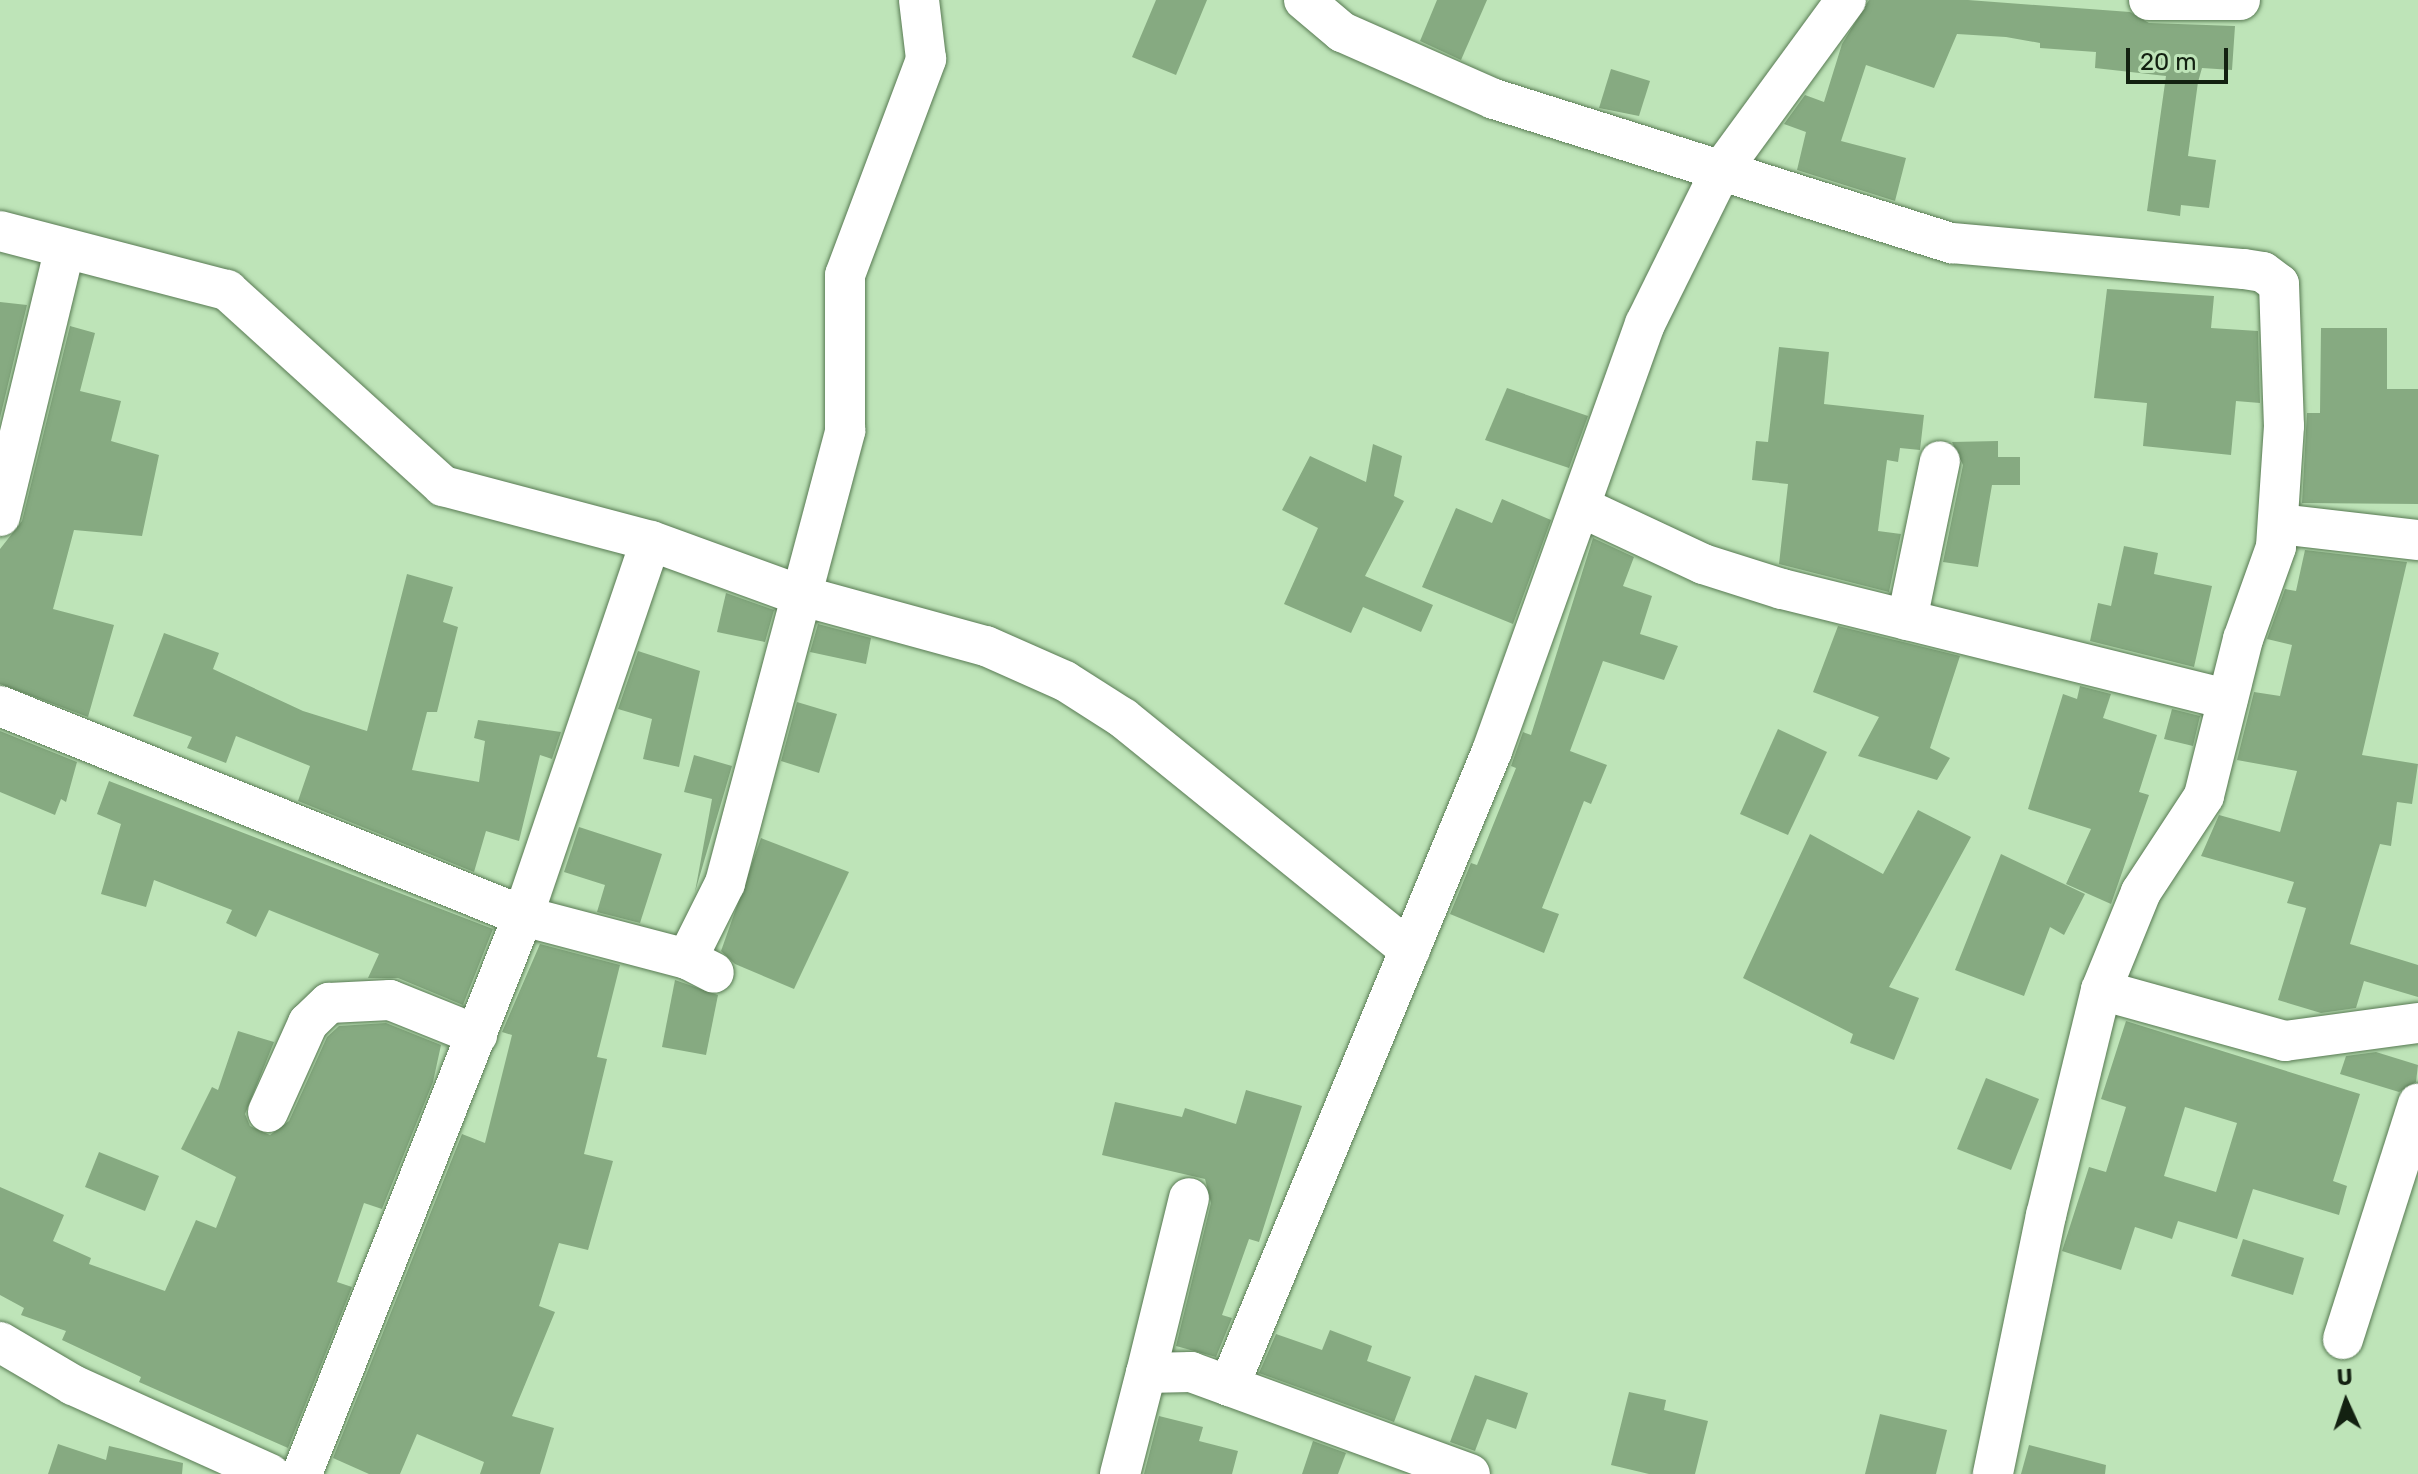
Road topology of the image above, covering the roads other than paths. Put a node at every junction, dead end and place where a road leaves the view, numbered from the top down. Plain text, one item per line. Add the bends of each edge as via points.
1 (919, 0) edge
2 (1304, 0) edge
3 (1846, 0) edge
4 (2149, 0) edge
5 (2240, 0) edge
6 (1720, 172) junction
7 (0, 231) edge
8 (64, 251) junction
9 (1940, 461) dead end
10 (1581, 507) junction
11 (0, 516) edge
12 (2279, 524) junction
13 (2418, 540) edge
14 (651, 541) junction
15 (799, 595) junction
16 (1907, 620) junction
17 (2228, 699) junction
18 (0, 706) edge
19 (523, 916) junction
20 (1410, 950) junction
21 (2101, 990) junction
22 (2418, 1023) edge
23 (477, 1035) junction
24 (2418, 1104) edge
25 (268, 1112) dead end
26 (1189, 1198) dead end
27 (2343, 1339) dead end
28 (0, 1342) edge
29 (1146, 1373) junction
30 (1229, 1386) junction
31 (270, 1474) edge
32 (302, 1474) edge
33 (1120, 1474) edge
34 (1470, 1474) edge
35 (1993, 1474) edge

1 - 15 street via 926,59 845,275 845,431
2 - 6 street via 1342,32 1494,99
3 - 6 street
4 - 5 street
6 - 10 street via 1645,324
6 - 12 street via 1952,243 2263,272 2282,292
7 - 8 street
8 - 11 street
8 - 14 street via 227,290 443,486
9 - 16 street
10 - 16 street via 1703,564
10 - 20 street via 1492,751
12 - 13 street
12 - 17 street
14 - 15 street
14 - 19 street
15 - 19 street via 700,966
15 - 20 street via 986,646 1065,681 1147,736
16 - 17 street
17 - 21 street via 2204,796 2141,892
18 - 19 street
19 - 23 street
20 - 30 street
21 - 22 street via 2285,1041
21 - 35 street via 2046,1215
23 - 25 street via 390,1000 329,1003 308,1023
23 - 32 street
24 - 27 street
26 - 29 street
28 - 31 street via 73,1385
29 - 30 street via 1191,1372
29 - 33 street
30 - 34 street

